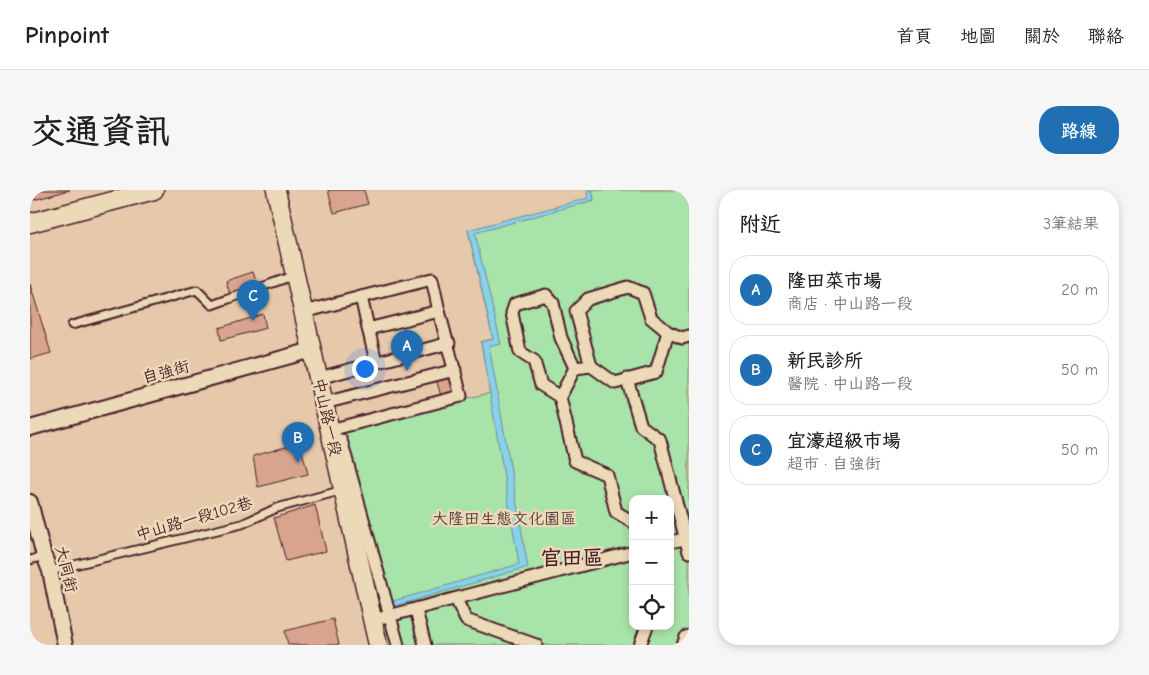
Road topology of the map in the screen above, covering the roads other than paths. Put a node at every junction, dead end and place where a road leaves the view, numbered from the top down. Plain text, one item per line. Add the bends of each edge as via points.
1 (154, 190) edge
2 (276, 190) edge
3 (30, 223) edge
4 (295, 275) junction
5 (360, 297) junction
6 (439, 311) junction
7 (304, 312) junction
8 (72, 324) dead end
9 (368, 329) junction
10 (668, 332) junction
11 (689, 336) edge
12 (449, 343) junction
13 (312, 350) junction
14 (376, 362) junction
15 (591, 366) junction
16 (575, 368) junction
17 (455, 370) junction
18 (319, 378) junction
19 (628, 379) junction
20 (560, 397) junction
21 (324, 403) junction
22 (30, 428) edge
23 (334, 429) junction
24 (344, 490) junction
25 (30, 502) edge
26 (629, 520) edge
27 (687, 538) edge
28 (674, 541) edge
29 (689, 552) edge
30 (629, 553) edge
31 (44, 556) junction
32 (30, 560) edge
33 (50, 571) junction
34 (456, 599) junction
35 (416, 610) junction
36 (391, 616) junction
37 (373, 620) junction
38 (646, 630) edge
39 (689, 636) edge
40 (64, 645) edge
41 (378, 645) edge
42 (398, 645) edge
43 (425, 645) edge
44 (536, 645) edge
45 (640, 645) edge
46 (683, 645) edge

1 - 3 street
2 - 4 street, 中山路一段
4 - 7 street, 中山路一段
4 - 8 lane via 212,305 197,290
5 - 6 street via 432,279
5 - 7 street
5 - 9 street
6 - 9 street
6 - 12 street
7 - 13 street, 中山路一段
9 - 14 street
10 - 11 street via 682,338
10 - 15 street via 651,318 643,293 628,287 588,299 576,312
10 - 19 street via 656,372
12 - 14 street
12 - 17 street
13 - 18 street, 中山路一段
13 - 22 street, 自強街
14 - 18 street
15 - 16 street
15 - 19 street via 615,383
16 - 20 street
16 - 20 street via 562,338 553,303 546,295 515,304 512,313 520,352 534,361 541,386
17 - 21 street
17 - 23 street via 461,396
18 - 21 street, 中山路一段
19 - 27 street via 641,426 660,440
20 - 26 street via 575,461 607,475 616,512
21 - 23 street, 中山路一段
23 - 24 street, 中山路一段
23 - 36 street
24 - 33 lane, 中山路一段102巷 via 277,508 242,524
24 - 37 street, 中山路一段
25 - 31 street, 大同街
27 - 28 street
27 - 29 street
30 - 34 street
31 - 32 lane
31 - 33 street, 大同街
33 - 40 street, 大同街
34 - 35 street
34 - 44 street via 466,620
35 - 36 street
35 - 43 street
36 - 37 street
36 - 42 street
37 - 41 street, 中山路一段
38 - 45 street
39 - 46 street

